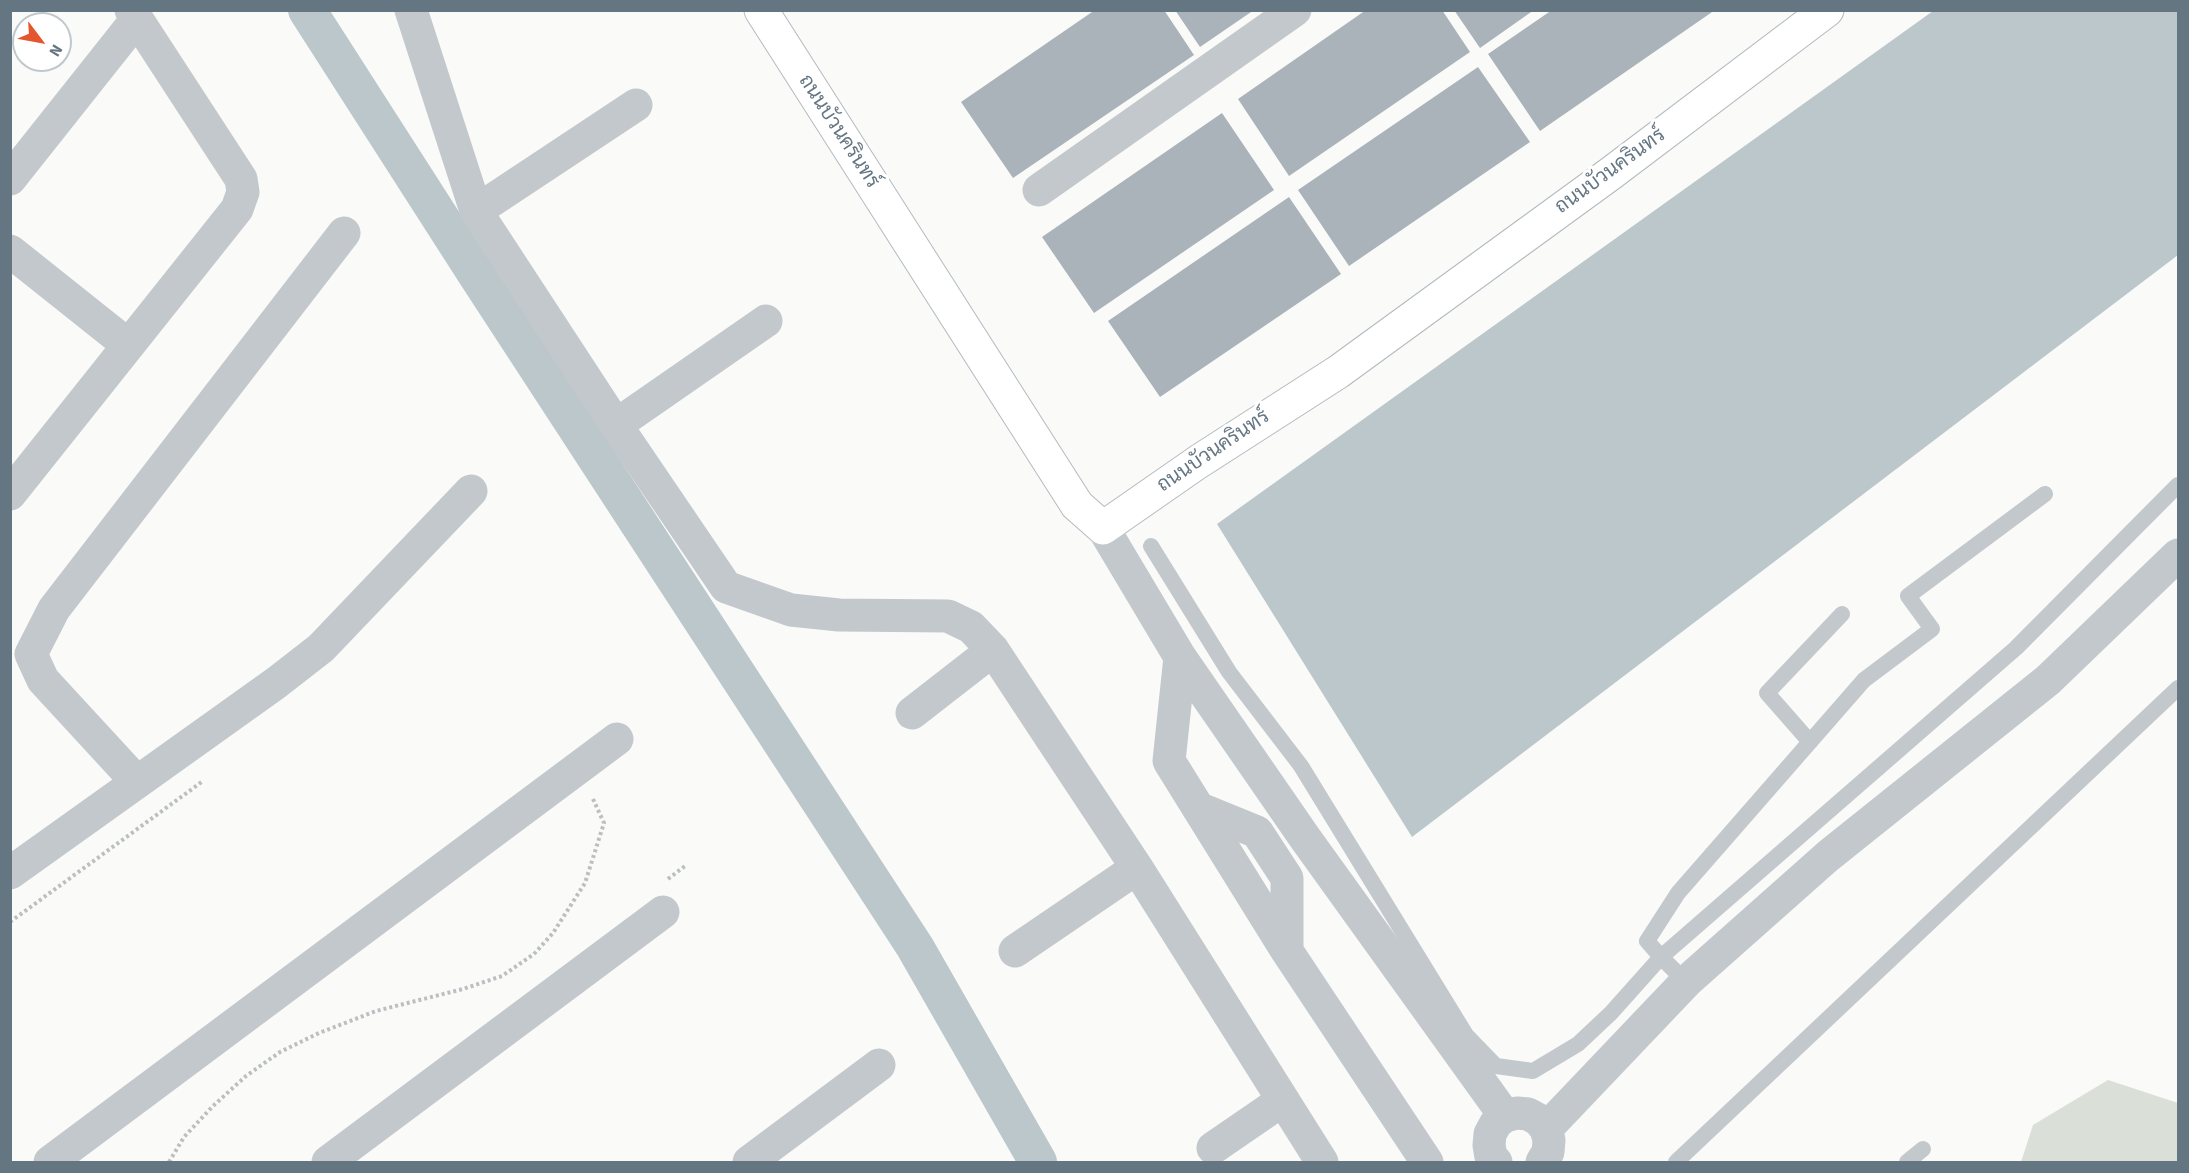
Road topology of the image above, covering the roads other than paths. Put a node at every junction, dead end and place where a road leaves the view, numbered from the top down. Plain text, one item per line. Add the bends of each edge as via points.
1 (411, 10) edge
2 (761, 10) edge
3 (1295, 10) edge
4 (1827, 10) edge
5 (134, 15) edge
6 (636, 105) dead end
7 (10, 179) edge
8 (1039, 190) dead end
9 (476, 211) junction
10 (344, 233) dead end
11 (10, 251) edge
12 (766, 321) dead end
13 (128, 345) junction
14 (616, 425) junction
15 (2178, 485) edge
16 (471, 491) dead end
17 (10, 494) edge
18 (2044, 494) dead end
19 (1103, 528) junction
20 (1151, 546) dead end
21 (2178, 555) edge
22 (1842, 614) dead end
23 (993, 650) junction
24 (1180, 657) junction
25 (2178, 688) edge
26 (912, 713) dead end
27 (617, 739) dead end
28 (1810, 742) junction
29 (137, 782) junction
30 (1137, 868) junction
31 (10, 873) edge
32 (663, 912) dead end
33 (1015, 951) dead end
34 (1661, 957) junction
35 (1686, 982) junction
36 (879, 1065) dead end
37 (1283, 1100) junction
38 (1505, 1116) junction
39 (1546, 1129) junction
40 (1213, 1148) dead end
41 (1923, 1149) dead end
42 (50, 1162) edge
43 (329, 1162) edge
44 (749, 1162) edge
45 (1322, 1162) edge
46 (1426, 1162) edge
47 (1496, 1162) edge
48 (1542, 1162) edge
49 (1676, 1162) edge
50 (1907, 1162) edge

1 - 9 street
2 - 19 street, ถนนบัวนครินทร์ via 1077,505
3 - 8 street
4 - 19 street, ถนนบัวนครินทร์ via 1338,372
5 - 7 street
5 - 13 street via 242,179 243,192 237,208
6 - 9 street
9 - 14 street
10 - 29 street via 54,609 31,654 43,680
11 - 13 street
12 - 14 street
13 - 17 street
14 - 23 street via 726,587 791,610 840,615 948,616 971,627
15 - 34 lane via 2016,648
16 - 29 street via 321,648
18 - 28 lane via 1908,596 1932,628 1864,680
19 - 24 street
20 - 34 lane via 1228,672 1301,766 1466,1035 1496,1066 1533,1071 1578,1044
21 - 35 street via 2048,680 1828,856
22 - 28 lane via 1767,693
23 - 26 street
23 - 30 street
24 - 38 street
24 - 46 street via 1168,761 1198,808 1257,832 1287,878 1287,951
25 - 49 lane
27 - 42 street
28 - 34 lane via 1678,893 1647,940
29 - 31 street
30 - 33 street
30 - 37 street
32 - 43 street
34 - 35 lane
35 - 39 street
36 - 44 street
37 - 40 street
37 - 45 street
38 - 39 street via 1528,1114
38 - 47 street via 1490,1134 1491,1157
39 - 48 street via 1548,1152
41 - 50 lane

